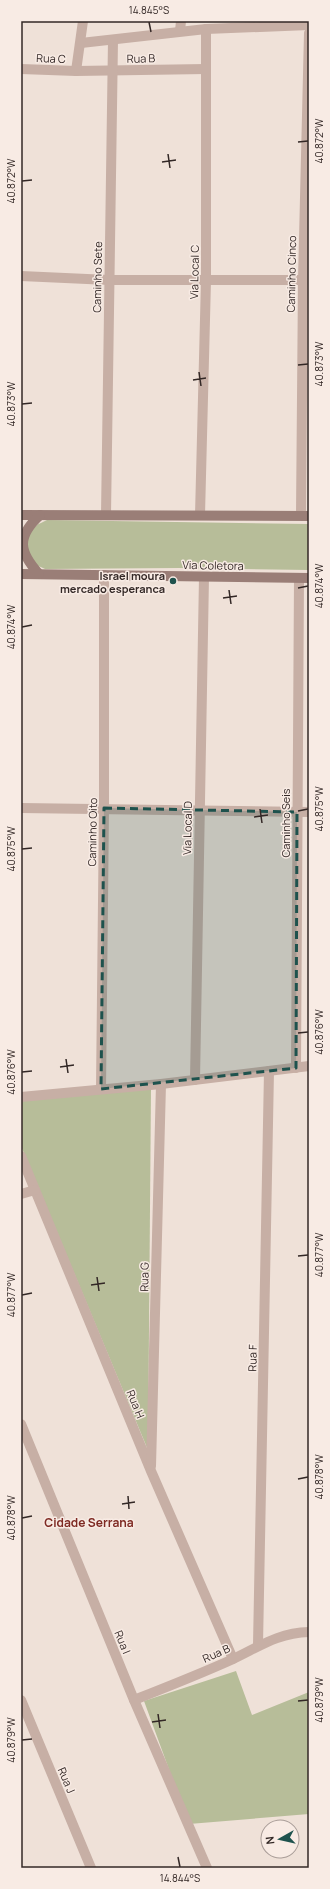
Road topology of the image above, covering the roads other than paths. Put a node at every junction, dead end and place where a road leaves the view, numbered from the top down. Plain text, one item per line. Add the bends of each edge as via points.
1 (83, 21) edge
2 (279, 23) edge
3 (309, 25) edge
4 (180, 26) edge
5 (206, 29) junction
6 (309, 32) edge
7 (113, 40) junction
8 (81, 43) junction
9 (21, 69) edge
10 (206, 69) junction
11 (76, 70) junction
12 (112, 70) junction
13 (21, 276) edge
14 (109, 280) junction
15 (206, 280) junction
16 (306, 280) edge
17 (21, 515) edge
18 (106, 515) junction
19 (200, 515) junction
20 (40, 516) junction
21 (305, 516) edge
22 (21, 574) edge
23 (39, 574) junction
24 (104, 576) junction
25 (204, 577) junction
26 (304, 578) edge
27 (21, 808) edge
28 (104, 808) junction
29 (199, 811) junction
30 (297, 812) junction
31 (309, 812) edge
32 (309, 1066) edge
33 (296, 1068) junction
34 (269, 1071) junction
35 (195, 1080) junction
36 (161, 1084) junction
37 (101, 1089) junction
38 (21, 1097) edge
39 (21, 1156) edge
40 (35, 1190) junction
41 (21, 1194) edge
42 (21, 1424) edge
43 (151, 1471) junction
44 (309, 1632) edge
45 (258, 1645) junction
46 (232, 1659) junction
47 (21, 1700) edge
48 (134, 1700) junction
49 (91, 1868) edge
50 (207, 1868) edge

1 - 8 street
2 - 3 street, Rua B
2 - 5 street, Rua B
4 - 5 street, Rua B
4 - 7 street, Rua B
5 - 10 street, Via Local C
6 - 16 street, Caminho Cinco
7 - 8 street, Rua B
7 - 12 street, Caminho Sete
8 - 11 street, Rua C
9 - 11 street, Rua C
10 - 12 street, Rua B
10 - 15 street, Via Local C
11 - 12 street, Rua B
12 - 14 street, Caminho Sete
13 - 14 street
14 - 15 street
14 - 18 street, Caminho Sete
15 - 16 street
15 - 19 street, Via Local C
16 - 21 street, Caminho Cinco
17 - 20 street
18 - 19 street
18 - 20 street
19 - 21 street
20 - 23 street via 26,530 22,550
22 - 23 street, Via Coletora
23 - 24 street, Via Coletora
24 - 25 street, Via Coletora
24 - 28 street, Caminho Oito
25 - 26 street, Via Coletora
25 - 29 street, Via Local D
26 - 30 street, Caminho Seis
27 - 28 street
28 - 29 street
28 - 37 street, Caminho Oito
29 - 30 street
29 - 35 street, Via Local D
30 - 31 street
30 - 33 street, Caminho Seis
32 - 33 street
33 - 34 street
34 - 35 street
34 - 45 street, Rua F
35 - 36 street
36 - 37 street
36 - 43 street, Rua G
37 - 38 street
39 - 40 street, Rua H
40 - 41 street
40 - 43 street, Rua H
42 - 48 street, Rua I
43 - 46 street, Rua H
44 - 45 street, Rua B via 271,1639
45 - 46 street, Rua B
46 - 48 street, Rua B
47 - 49 street, Rua J
48 - 50 street, Rua I

